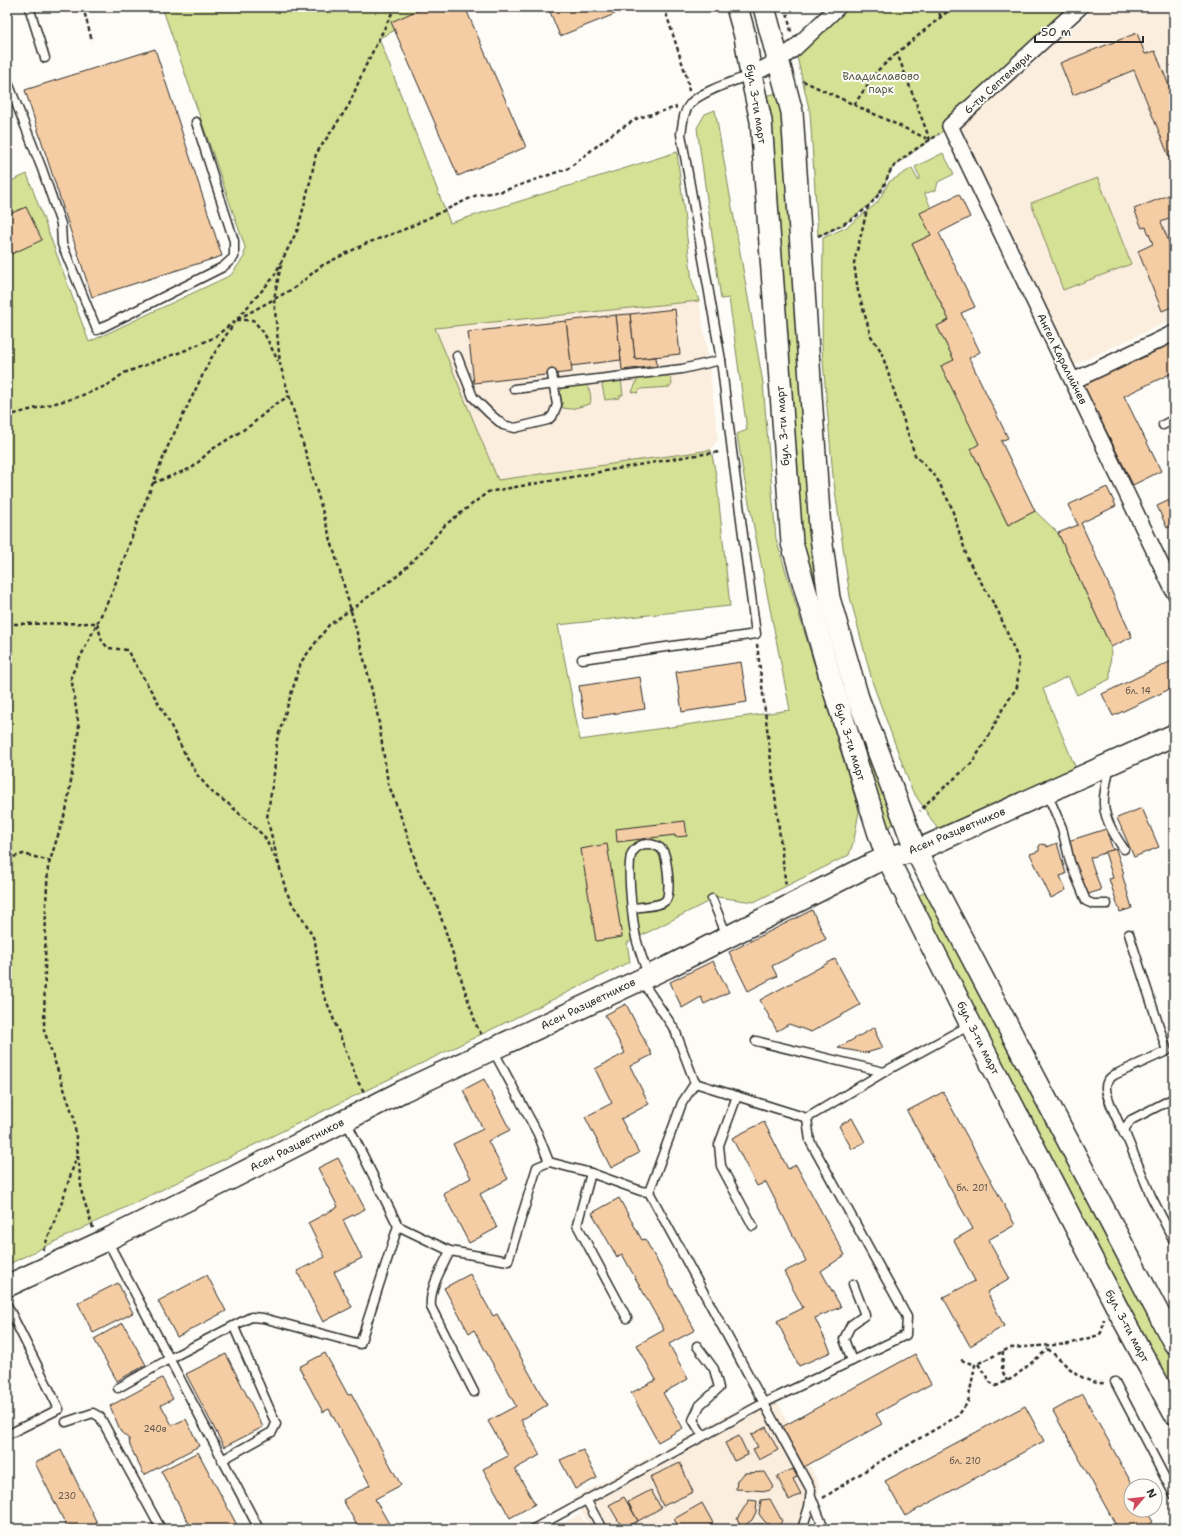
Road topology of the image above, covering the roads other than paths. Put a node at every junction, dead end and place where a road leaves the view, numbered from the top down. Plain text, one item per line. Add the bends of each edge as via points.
1 (29, 7) edge
2 (737, 7) edge
3 (764, 7) edge
4 (838, 7) edge
5 (1080, 7) edge
6 (45, 58) dead end
7 (778, 61) junction
8 (751, 75) junction
9 (7, 80) edge
10 (196, 122) dead end
11 (950, 126) joint
12 (1174, 333) edge
13 (457, 356) dead end
14 (721, 360) junction
15 (552, 374) dead end
16 (1073, 381) junction
17 (554, 384) junction
18 (514, 389) dead end
19 (1174, 420) edge
20 (1163, 425) dead end
21 (1174, 592) edge
22 (582, 659) dead end
23 (1174, 735) edge
24 (1109, 764) junction
25 (1046, 792) junction
26 (1124, 849) dead end
27 (916, 851) junction
28 (887, 857) junction
29 (712, 899) dead end
30 (1107, 904) dead end
31 (633, 908) junction
32 (1129, 934) dead end
33 (727, 937) junction
34 (644, 977) junction
35 (971, 1025) junction
36 (756, 1041) dead end
37 (493, 1050) junction
38 (884, 1072) junction
39 (695, 1083) junction
40 (737, 1096) junction
41 (1174, 1098) edge
42 (807, 1118) junction
43 (346, 1120) junction
44 (1126, 1138) junction
45 (549, 1162) junction
46 (591, 1173) junction
47 (649, 1192) junction
48 (398, 1226) junction
49 (753, 1226) dead end
50 (102, 1242) junction
51 (1174, 1242) edge
52 (450, 1251) junction
53 (853, 1284) dead end
54 (7, 1286) edge
55 (7, 1305) edge
56 (627, 1318) dead end
57 (234, 1327) junction
58 (1174, 1343) edge
59 (697, 1346) dead end
60 (169, 1359) junction
61 (852, 1361) junction
62 (1115, 1382) road end
63 (118, 1388) dead end
64 (474, 1392) dead end
65 (764, 1403) junction
66 (1174, 1413) edge
67 (66, 1422) dead end
68 (7, 1435) edge
69 (703, 1436) junction
70 (222, 1460) junction
71 (810, 1493) junction
72 (1174, 1495) edge
73 (586, 1499) junction
74 (161, 1529) edge
75 (259, 1529) edge
76 (533, 1529) edge
77 (602, 1529) edge
78 (802, 1529) edge
79 (824, 1529) edge

1 - 6 lane
2 - 8 street, бул. 3-ти март via 746,36
3 - 7 street, бул. 3-ти март
4 - 7 street
5 - 11 street, 6-ти Септември
7 - 8 street
7 - 27 street, бул. 3-ти март via 792,112 820,529 829,598 858,698
8 - 14 lane via 706,93 690,103 684,116 681,134
8 - 28 street, бул. 3-ти март via 761,122 792,543 835,695
9 - 10 lane via 61,224 62,244 97,330 223,267 234,257 234,241
11 - 16 street, Ангел Каралийчев
12 - 16 street
13 - 17 lane via 473,397 503,425 515,428 548,420 557,405
14 - 17 lane via 682,369
14 - 22 lane via 756,634
15 - 17 lane
16 - 21 street, Ангел Каралийчев
17 - 18 lane
19 - 20 lane
23 - 24 street, Асен Разцветников
24 - 25 street, Асен Разцветников
24 - 26 lane via 1104,798 1105,812 1114,836
25 - 27 street, Асен Разцветников
25 - 30 lane via 1062,828 1070,862 1086,901
27 - 28 street, Асен Разцветников
27 - 58 street, бул. 3-ти март
28 - 33 street, Асен Разцветников
28 - 35 street, бул. 3-ти март
29 - 33 lane
31 - 31 lane via 663,903 668,898 666,859 662,850 654,845 639,846 634,849 630,859
31 - 34 lane
32 - 44 lane via 1167,1051 1114,1075 1106,1085 1106,1094
33 - 34 street, Асен Разцветников
34 - 37 street, Асен Разцветников
34 - 39 lane via 675,1030
35 - 38 lane
35 - 66 street, бул. 3-ти март
36 - 38 lane
37 - 43 street, Асен Разцветников
37 - 45 lane via 538,1134
38 - 42 lane
39 - 40 lane
39 - 47 lane via 682,1103
40 - 42 lane
40 - 49 lane via 719,1145 721,1166
41 - 44 lane via 1131,1120 1125,1128
42 - 61 lane via 810,1141 907,1317 906,1335
43 - 48 lane
43 - 50 street, Асен Разцветников
44 - 51 lane
45 - 46 lane
45 - 52 lane via 537,1167 508,1261
46 - 47 lane
46 - 56 lane via 577,1224
47 - 65 lane
48 - 52 lane
48 - 57 lane via 360,1344 263,1318 251,1317
50 - 54 street, Асен Разцветников
50 - 60 lane
52 - 64 lane via 434,1285 430,1298 431,1307
53 - 61 lane via 864,1315 851,1325 844,1339
55 - 68 lane via 59,1409
57 - 60 lane
57 - 70 lane via 276,1424 272,1432
59 - 69 lane via 714,1369 719,1388 700,1405 693,1420
60 - 63 lane
60 - 70 lane
61 - 65 lane
62 - 72 lane
65 - 69 lane
65 - 71 lane via 811,1490
67 - 74 lane via 93,1413 100,1417
69 - 73 lane
70 - 75 lane
71 - 78 lane via 809,1507
71 - 79 lane
73 - 76 lane
73 - 77 lane

